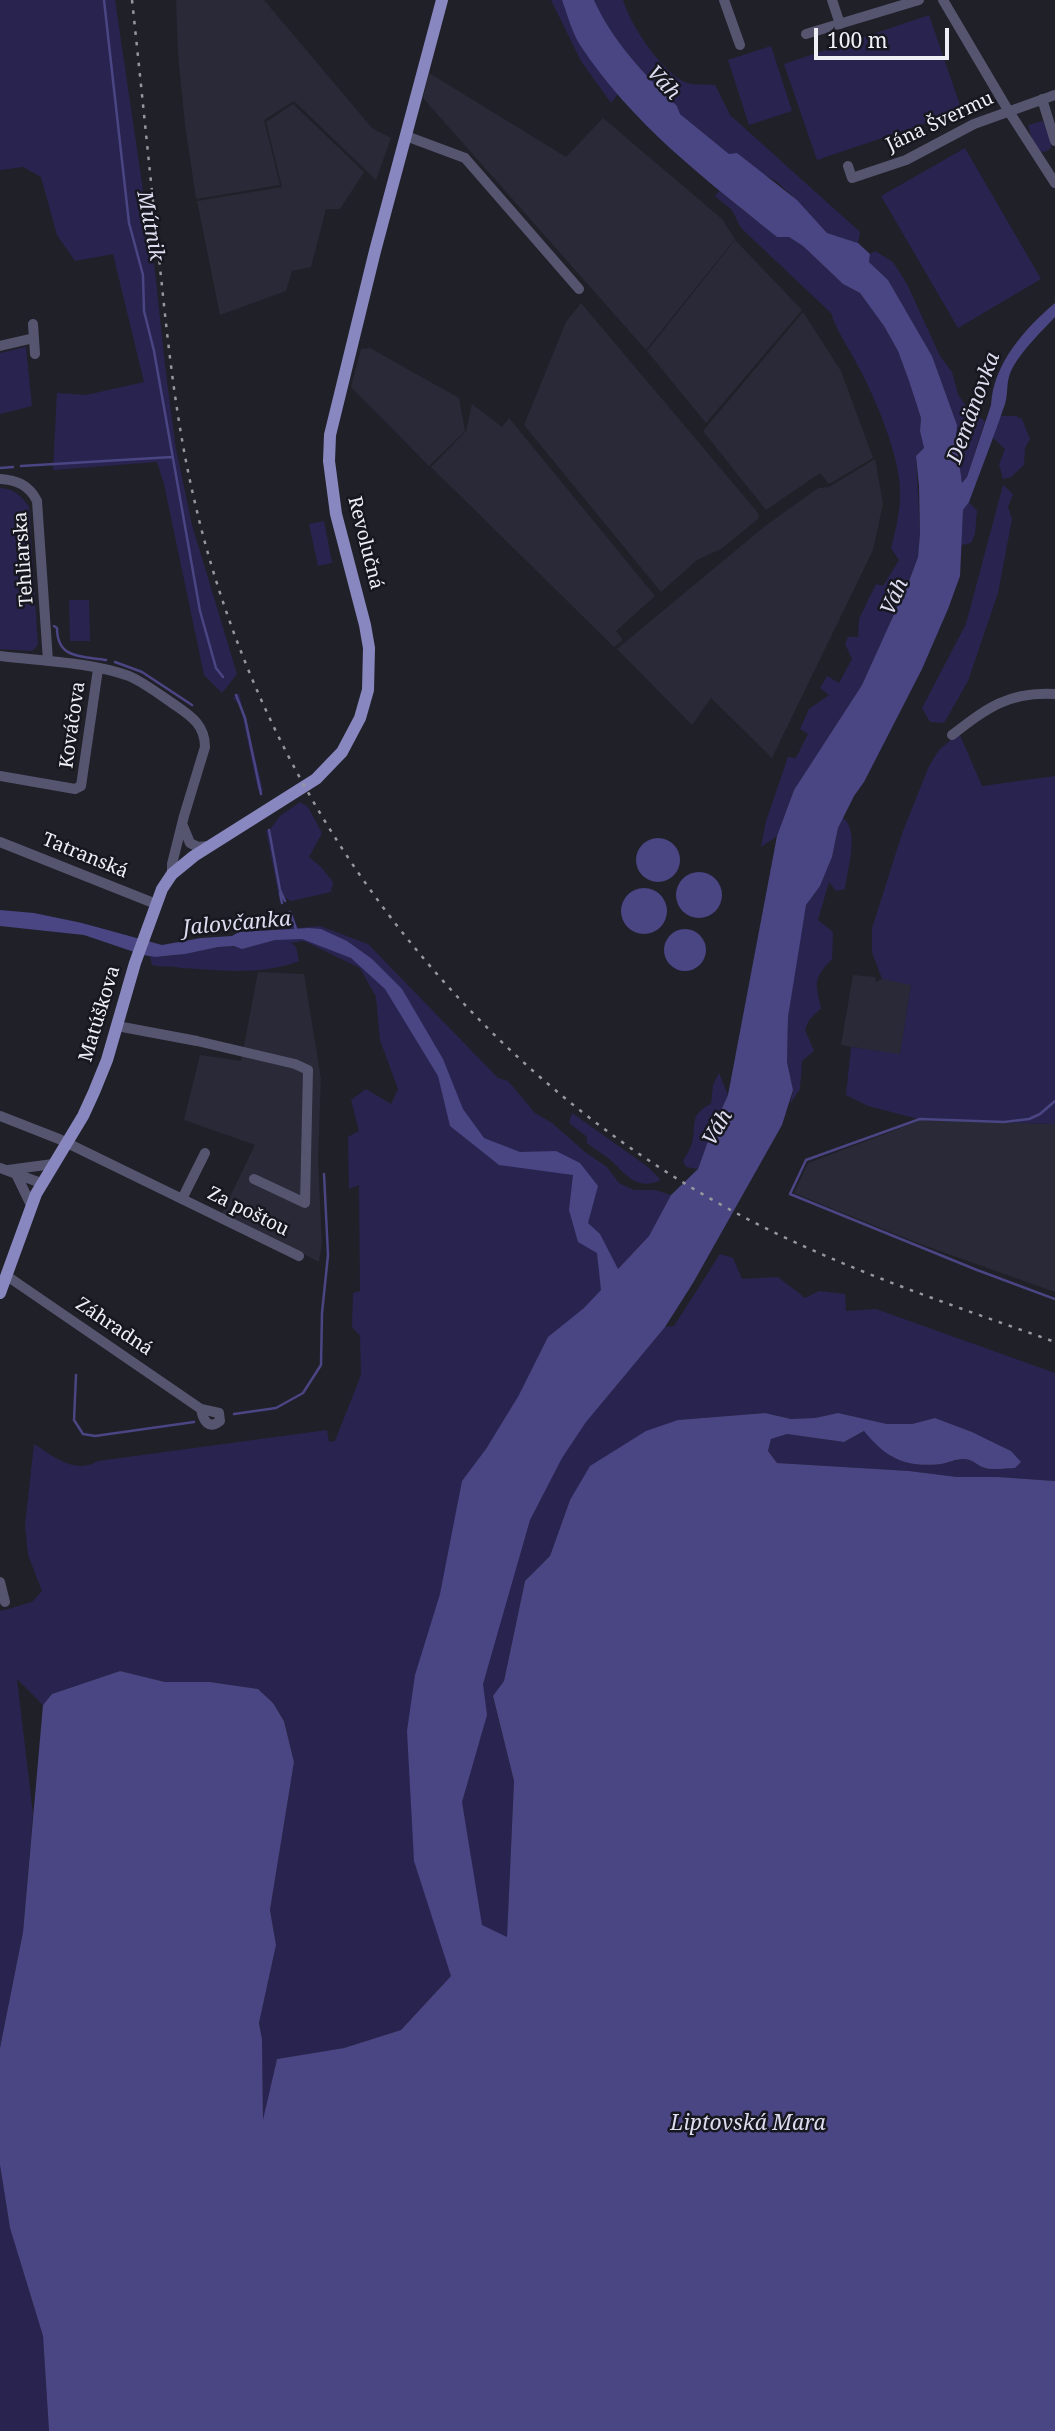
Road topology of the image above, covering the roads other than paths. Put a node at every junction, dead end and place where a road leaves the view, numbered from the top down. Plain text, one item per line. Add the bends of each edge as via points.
1 (442, 0) edge
2 (724, 0) edge
3 (832, 0) edge
4 (919, 0) edge
5 (943, 0) edge
6 (840, 24) junction
7 (806, 34) dead end
8 (740, 45) dead end
9 (1055, 95) edge
10 (1042, 99) junction
11 (1008, 110) junction
12 (406, 136) junction
13 (1055, 141) edge
14 (848, 166) dead end
15 (1055, 183) edge
16 (579, 289) dead end
17 (33, 324) dead end
18 (34, 338) junction
19 (0, 346) edge
20 (35, 354) dead end
21 (0, 480) edge
22 (0, 656) edge
23 (48, 661) junction
24 (98, 669) junction
25 (1055, 694) edge
26 (952, 734) dead end
27 (0, 776) edge
28 (183, 825) junction
29 (0, 842) edge
30 (208, 846) junction
31 (172, 874) junction
32 (156, 904) junction
33 (117, 1026) junction
34 (0, 1116) edge
35 (67, 1143) junction
36 (205, 1153) dead end
37 (53, 1164) junction
38 (8, 1170) edge
39 (254, 1179) dead end
40 (41, 1183) junction
41 (182, 1199) junction
42 (32, 1205) junction
43 (299, 1256) dead end
44 (7, 1276) junction
45 (0, 1293) edge
46 (201, 1409) dead end
47 (0, 1582) edge
48 (5, 1602) dead end

1 - 12 main road, Revolučná
2 - 8 street
3 - 6 street
4 - 6 street
5 - 11 street
6 - 7 street
9 - 10 street, Jána Švermu
10 - 11 street, Jána Švermu
10 - 13 street
11 - 14 street, Jána Švermu via 906,160 852,178
11 - 15 street
12 - 16 street via 466,158
12 - 30 main road, Revolučná via 329,443 336,514 369,648 368,690 355,732 330,767
17 - 18 street
18 - 19 street
18 - 20 street
21 - 23 street, Tehliarska via 16,480 33,494 40,512
22 - 23 street
23 - 24 street
24 - 27 street, Kováčova via 81,786 75,789
24 - 28 street, Matúškova via 144,684 199,725 205,747
25 - 26 street via 1007,698
28 - 30 street via 190,844
28 - 31 street, Matúškova
29 - 32 street, Tatranská
30 - 31 main road, Revolučná
31 - 32 main road, Matúškova
32 - 33 main road, Matúškova
33 - 35 main road, Matúškova via 94,1092
33 - 39 street via 308,1070 305,1203
34 - 35 street, Za poštou
35 - 37 main road, Matúškova
35 - 41 street, Za poštou
36 - 41 street, Za poštou
37 - 38 street
37 - 40 main road, Matúškova
38 - 40 street
38 - 42 street
40 - 42 main road, Matúškova
41 - 43 street, Za poštou
42 - 44 main road, Matúškova
44 - 45 main road, Matúškova
44 - 46 street, Záhradná
47 - 48 street

